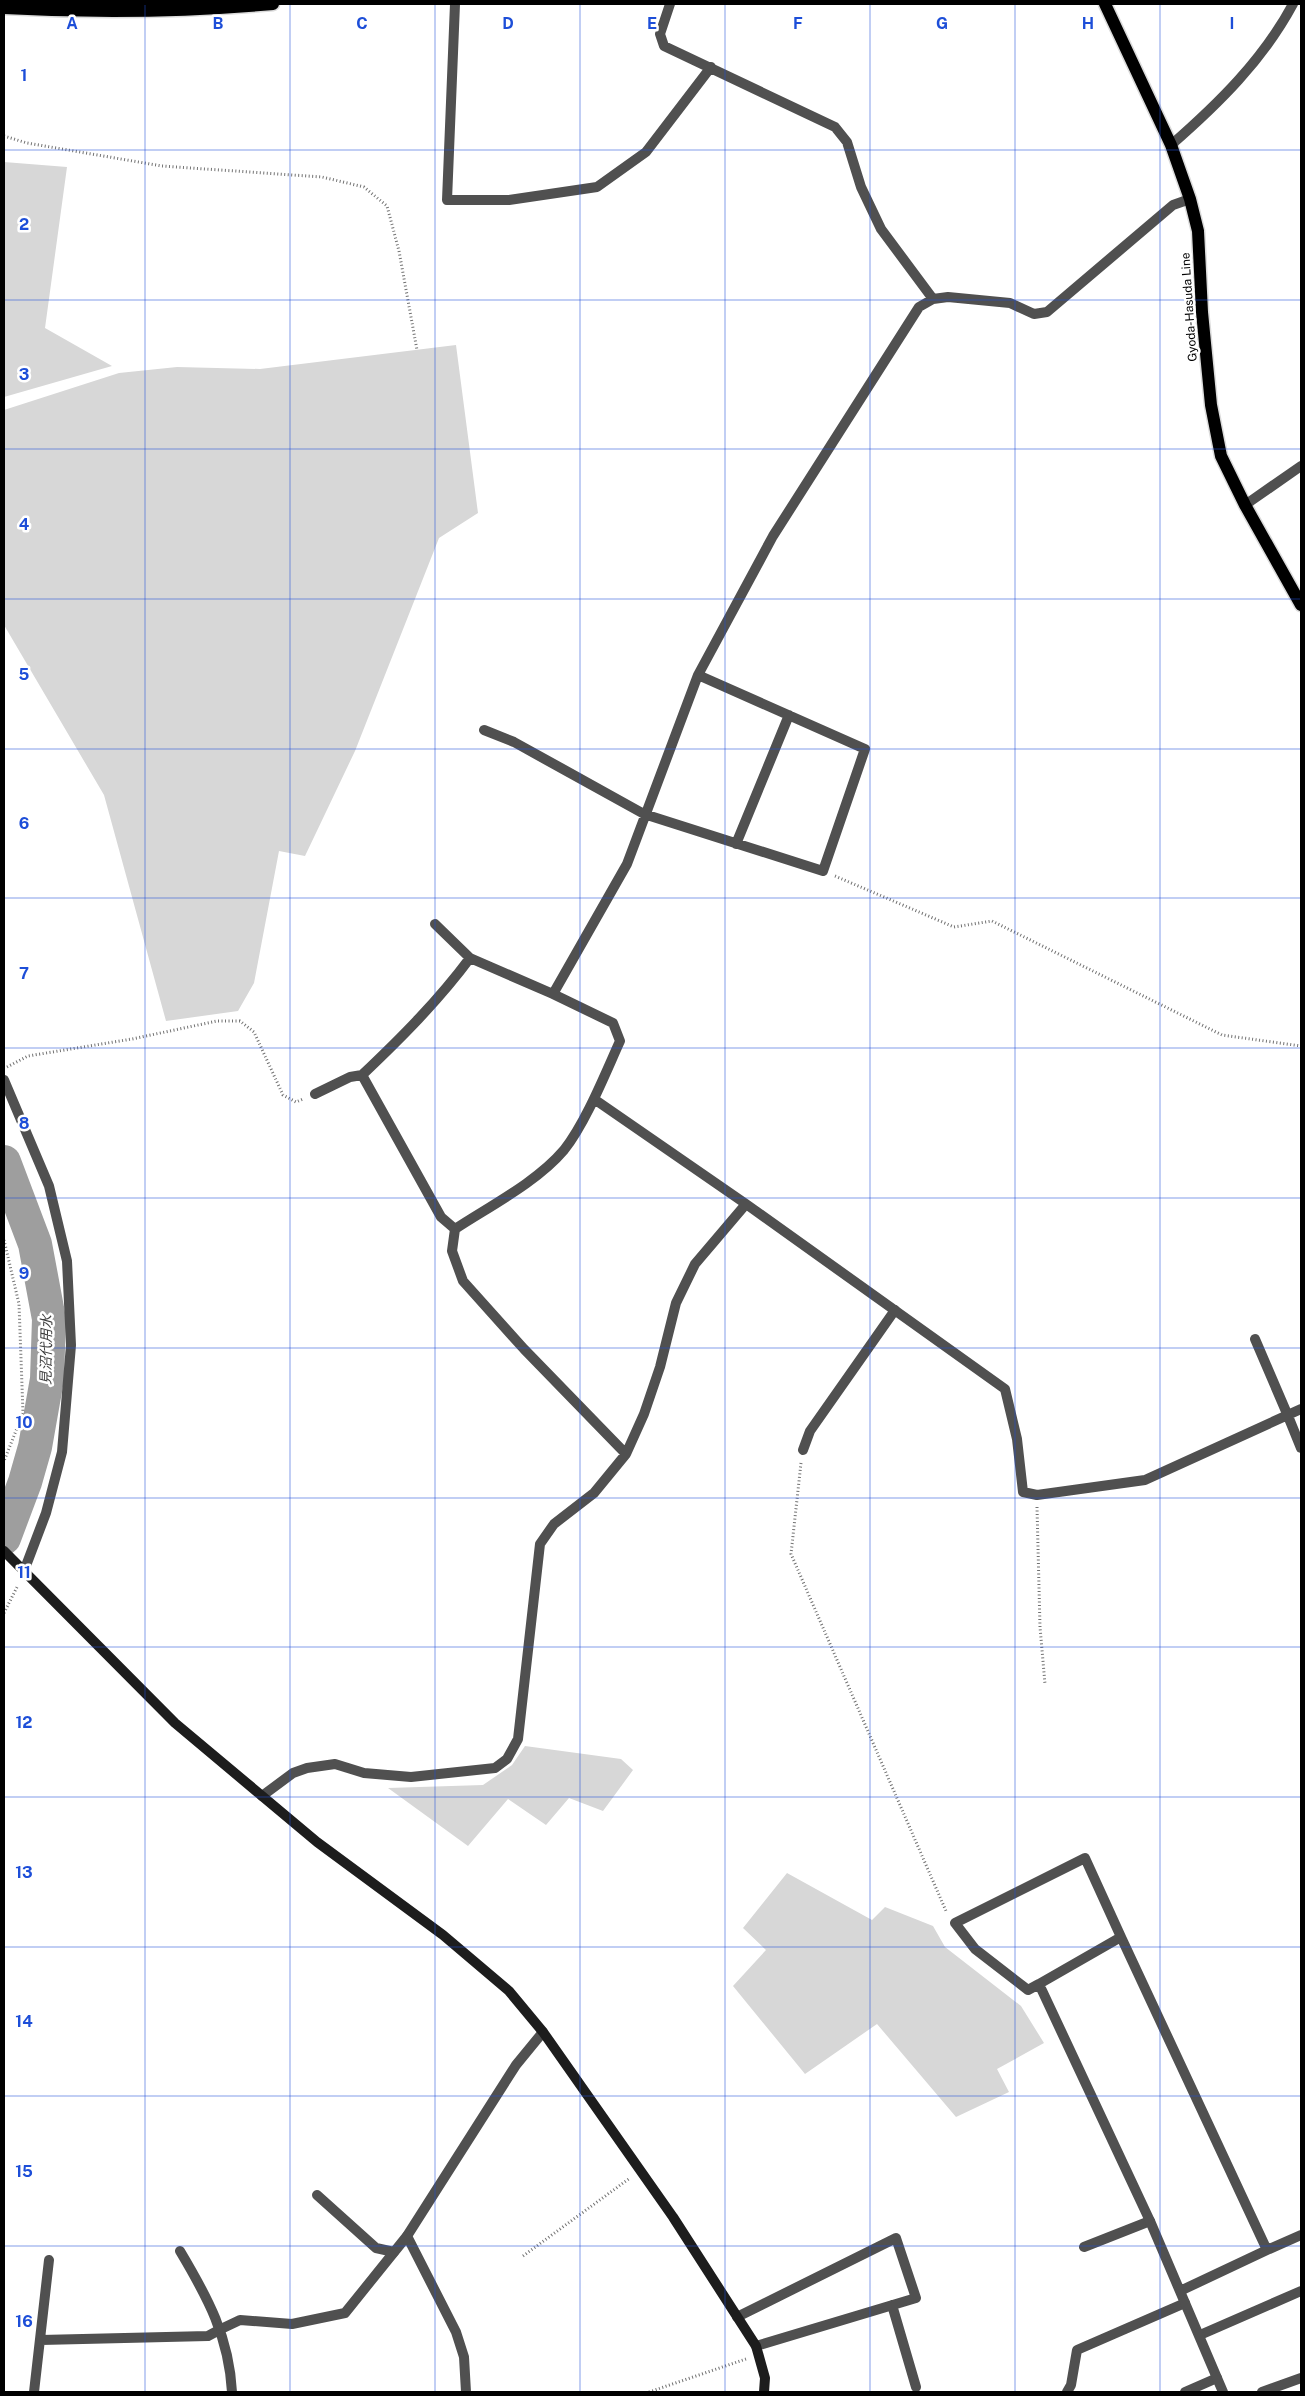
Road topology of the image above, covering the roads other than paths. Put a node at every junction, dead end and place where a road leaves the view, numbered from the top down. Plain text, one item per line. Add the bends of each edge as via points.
1 (273, 4) edge
2 (456, 4) edge
3 (670, 4) edge
4 (1105, 4) edge
5 (1293, 4) edge
6 (4, 8) edge
7 (711, 67) junction
8 (1171, 146) junction
9 (1190, 199) junction
10 (933, 299) junction
11 (1301, 466) edge
12 (1245, 505) junction
13 (1301, 605) edge
14 (698, 676) junction
15 (789, 715) junction
16 (484, 730) dead end
17 (644, 814) junction
18 (736, 844) junction
19 (435, 924) dead end
20 (470, 958) junction
21 (553, 994) junction
22 (362, 1075) junction
23 (4, 1080) edge
24 (315, 1094) road end
25 (594, 1099) junction
26 (746, 1204) junction
27 (455, 1229) junction
28 (895, 1310) junction
29 (1256, 1339) dead end
30 (1301, 1409) edge
31 (1288, 1416) junction
32 (1301, 1448) edge
33 (802, 1450) road end
34 (626, 1454) junction
35 (4, 1551) edge
36 (22, 1568) junction
37 (262, 1796) junction
38 (1121, 1937) junction
39 (1038, 1984) junction
40 (543, 2032) junction
41 (316, 2195) dead end
42 (1150, 2221) junction
43 (1301, 2235) edge
44 (407, 2236) junction
45 (1084, 2247) dead end
46 (1267, 2250) junction
47 (180, 2251) dead end
48 (394, 2252) junction
49 (49, 2260) dead end
50 (1180, 2291) junction
51 (1301, 2291) edge
52 (1185, 2303) junction
53 (892, 2305) junction
54 (737, 2317) junction
55 (221, 2329) junction
56 (1200, 2335) junction
57 (41, 2340) junction
58 (757, 2351) junction
59 (1217, 2378) junction
60 (1301, 2378) edge
61 (916, 2387) dead end
62 (34, 2392) edge
63 (232, 2392) edge
64 (466, 2392) edge
65 (764, 2392) edge
66 (1067, 2392) edge
67 (1186, 2392) edge
68 (1223, 2392) edge
69 (1262, 2392) edge

1 - 6 main road via 209,10 124,12
2 - 7 street via 447,200 509,200 597,187 646,152
3 - 7 street via 660,34 664,46
4 - 8 main road, Gyoda-Hasuda Line
5 - 8 street via 1278,32 1255,62 1213,108
7 - 10 street via 835,127 847,142 861,187 881,229
8 - 9 main road, Gyoda-Hasuda Line
9 - 10 street via 1173,205 1047,312 1034,314 1010,303 948,297
9 - 12 main road, Gyoda-Hasuda Line via 1198,231 1211,405 1221,456
10 - 14 street via 919,307 773,536
11 - 12 street
12 - 13 main road, Gyoda-Hasuda Line
14 - 15 street
14 - 17 street
15 - 18 street
15 - 18 street via 865,748 823,871
16 - 17 street via 514,742
17 - 18 street
17 - 21 street via 627,864
19 - 20 street
20 - 21 street
20 - 22 street via 419,1020
21 - 25 street via 613,1023 620,1040
22 - 24 street via 350,1077
22 - 27 street via 441,1216
23 - 36 street via 49,1186 67,1261 72,1345 62,1452 46,1513
25 - 26 street
25 - 27 street via 564,1149 544,1170
26 - 28 street
26 - 34 street via 695,1264 680,1295 650,1395
27 - 34 street via 452,1252 463,1281
28 - 31 street via 1006,1389 1017,1439 1023,1492 1037,1495 1145,1480
28 - 33 street via 810,1431
29 - 31 street
30 - 31 street
31 - 32 street
34 - 37 street via 594,1493 554,1524 540,1544 518,1739 507,1758 495,1768 411,1777 364,1773 335,1764 307,1768 292,1773
35 - 36 street
36 - 37 street via 175,1723
37 - 40 street via 317,1842 443,1934 509,1990
38 - 39 street
38 - 39 street via 1084,1858 955,1923 975,1949 1028,1990
38 - 46 street
39 - 42 street
40 - 44 street via 516,2065
40 - 54 street via 674,2217
41 - 48 street via 376,2248
42 - 45 street
42 - 50 street
43 - 46 street
44 - 48 street
44 - 64 street via 456,2332 464,2357
46 - 50 street
47 - 55 street via 205,2291
48 - 55 street via 345,2313 292,2324 240,2320
49 - 57 street
50 - 52 street
51 - 56 street
52 - 56 street
52 - 66 street via 1077,2350
53 - 54 street via 916,2298 896,2238
53 - 58 street
53 - 61 street
54 - 58 street
55 - 57 street via 208,2336
55 - 63 street via 230,2366
56 - 59 street
57 - 62 street
58 - 65 street via 765,2378
59 - 67 street
59 - 68 street
60 - 69 street

